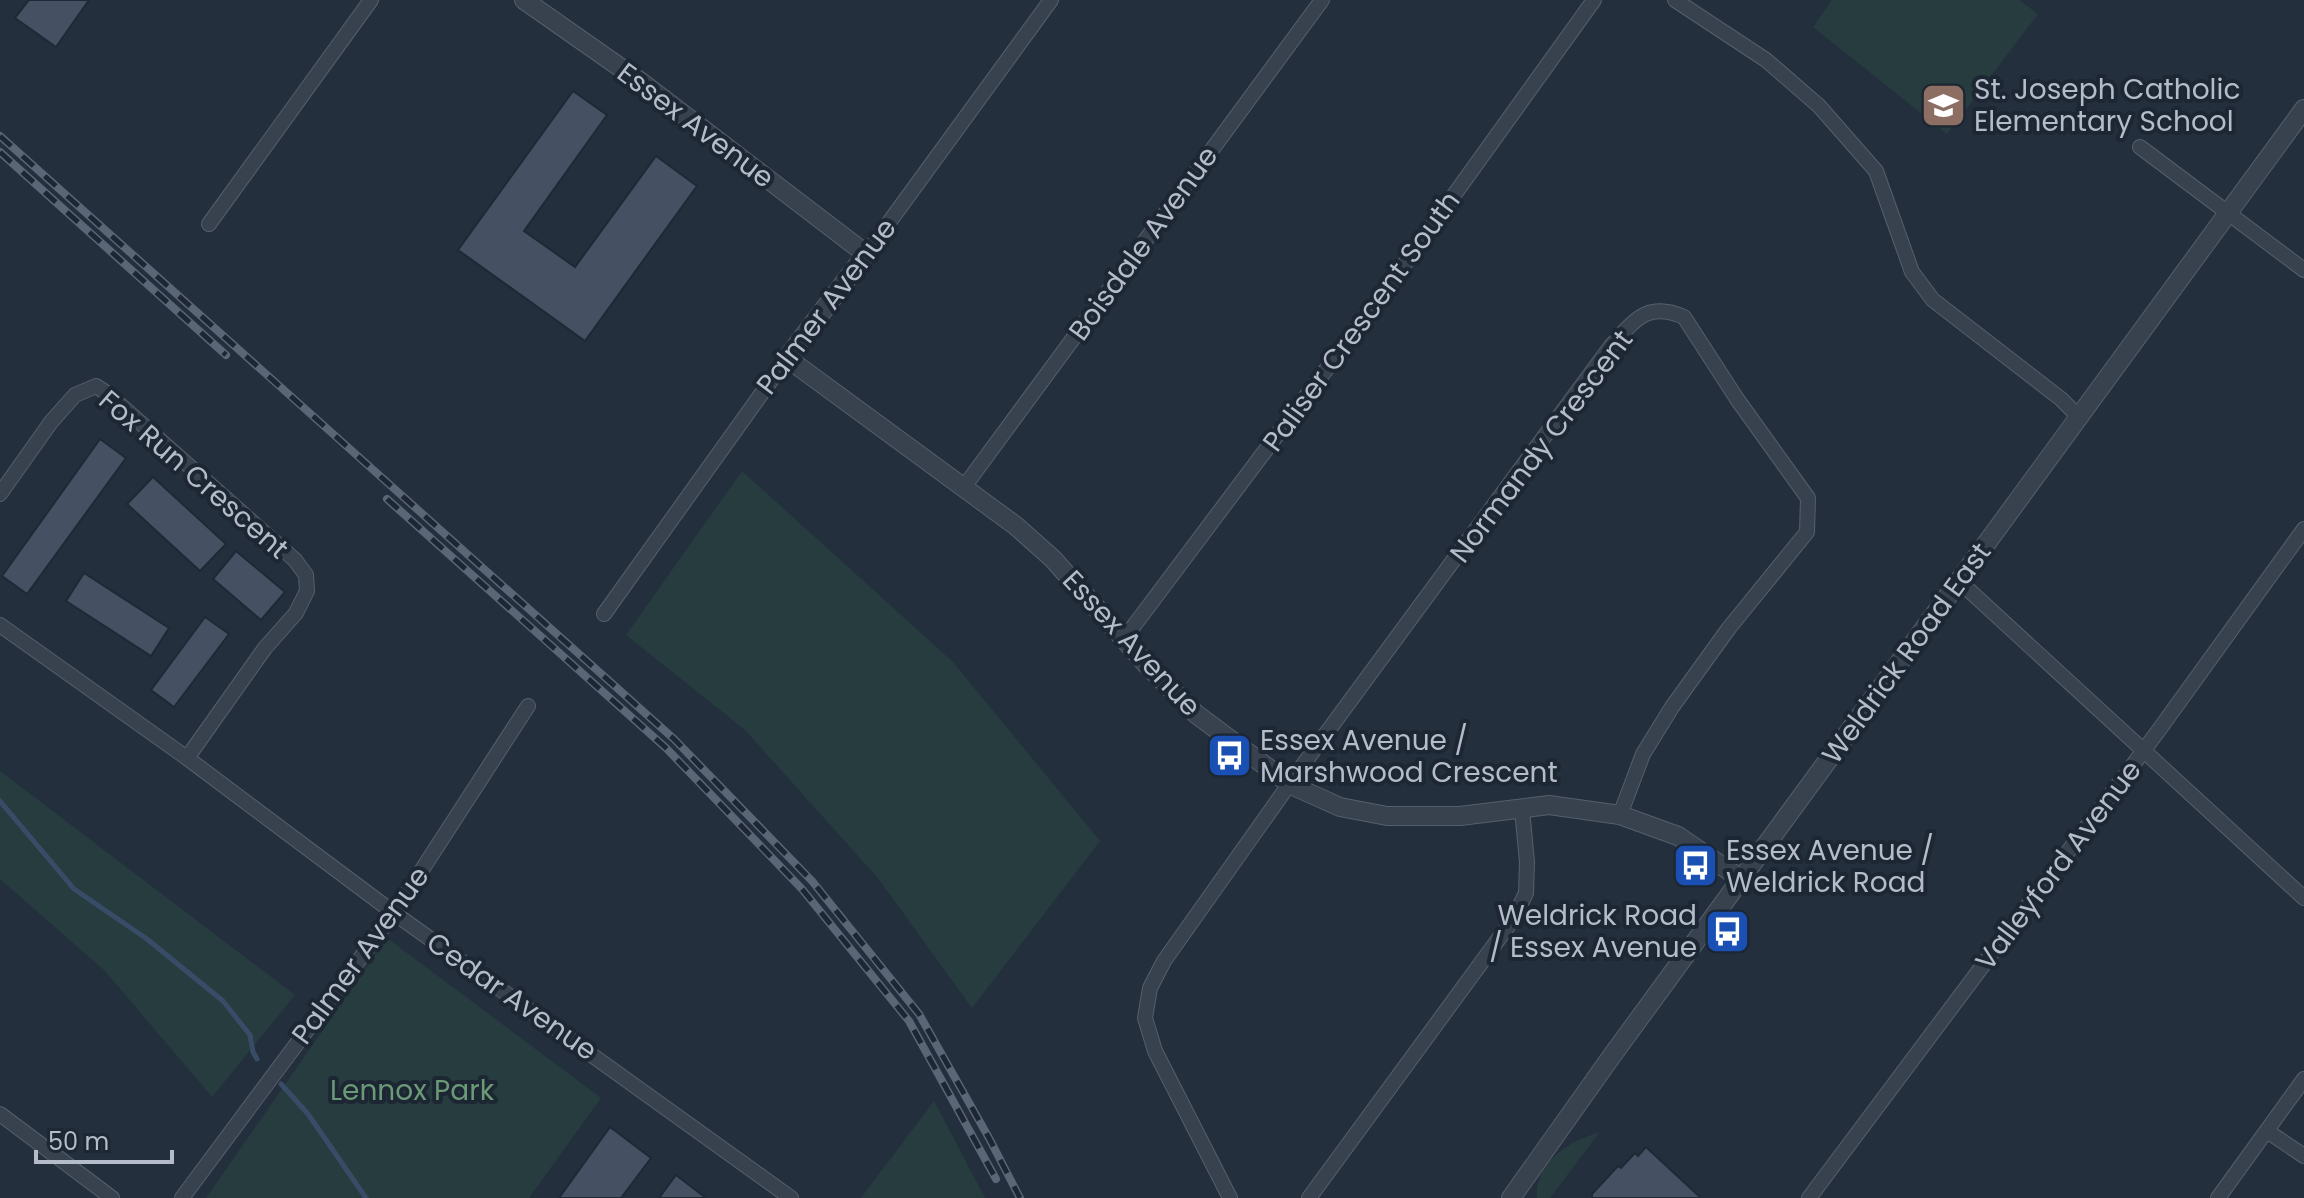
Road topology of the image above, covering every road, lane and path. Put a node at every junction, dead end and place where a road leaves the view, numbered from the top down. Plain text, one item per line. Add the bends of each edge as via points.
1 (371, 0) edge
2 (524, 0) edge
3 (1051, 0) edge
4 (1322, 0) edge
5 (1594, 0) edge
6 (1675, 0) edge
7 (2304, 109) edge
8 (2140, 147) dead end
9 (2229, 212) junction
10 (209, 224) dead end
11 (866, 254) junction
12 (2304, 270) edge
13 (787, 358) junction
14 (2079, 417) junction
15 (964, 487) junction
16 (0, 494) edge
17 (2304, 529) edge
18 (1959, 581) junction
19 (604, 614) dead end
20 (0, 625) edge
21 (1124, 639) junction
22 (528, 706) dead end
23 (2143, 751) junction
24 (187, 758) junction
25 (1291, 785) junction
26 (1522, 809) junction
27 (1620, 815) junction
28 (1741, 879) junction
29 (2304, 898) edge
30 (394, 913) junction
31 (2304, 1079) edge
32 (0, 1114) edge
33 (2267, 1131) junction
34 (2304, 1156) edge
35 (112, 1198) edge
36 (182, 1198) edge
37 (791, 1198) edge
38 (1230, 1198) edge
39 (1309, 1198) edge
40 (1511, 1198) edge
41 (1809, 1198) edge
42 (2218, 1198) edge

1 - 10 street
2 - 11 street, Essex Avenue
3 - 11 street, Palmer Avenue
4 - 15 street, Boisdale Avenue
5 - 21 street, Paliser Crescent South via 1388,287
6 - 14 street via 1766,60 1819,106 1876,171 1912,272 1933,300
7 - 9 street, Weldrick Road East
8 - 9 street
9 - 12 street
9 - 14 street, Weldrick Road East
11 - 13 street, Palmer Avenue
13 - 15 street, Essex Avenue
13 - 19 street, Palmer Avenue
14 - 18 street, Weldrick Road East
15 - 21 street, Essex Avenue via 1053,559
16 - 24 street, Fox Run Crescent via 75,395 96,386 306,575 307,591 296,613
17 - 23 street, Valleyford Avenue
18 - 23 street
18 - 28 street, Weldrick Road East
20 - 24 street, Cedar Avenue
21 - 25 street, Essex Avenue via 1196,714
22 - 30 street, Palmer Avenue
23 - 29 street
23 - 41 street, Valleyford Avenue
24 - 30 street, Cedar Avenue
25 - 26 street, Essex Avenue via 1340,807 1387,816
25 - 27 street, Normandy Crescent via 1611,346 1652,310 1669,311 1684,317 1808,498 1809,517 1807,532 1794,552 1729,628 1672,707 1643,754
25 - 38 street, Normandy Crescent via 1164,961 1150,988 1145,1018 1155,1051
26 - 27 street, Essex Avenue via 1549,805
26 - 39 street via 1526,893 1514,918
27 - 28 street, Essex Avenue via 1678,836
28 - 40 street, Weldrick Road East
30 - 36 street, Palmer Avenue
30 - 37 street, Cedar Avenue
31 - 33 street
32 - 35 street
33 - 34 street
33 - 42 street

